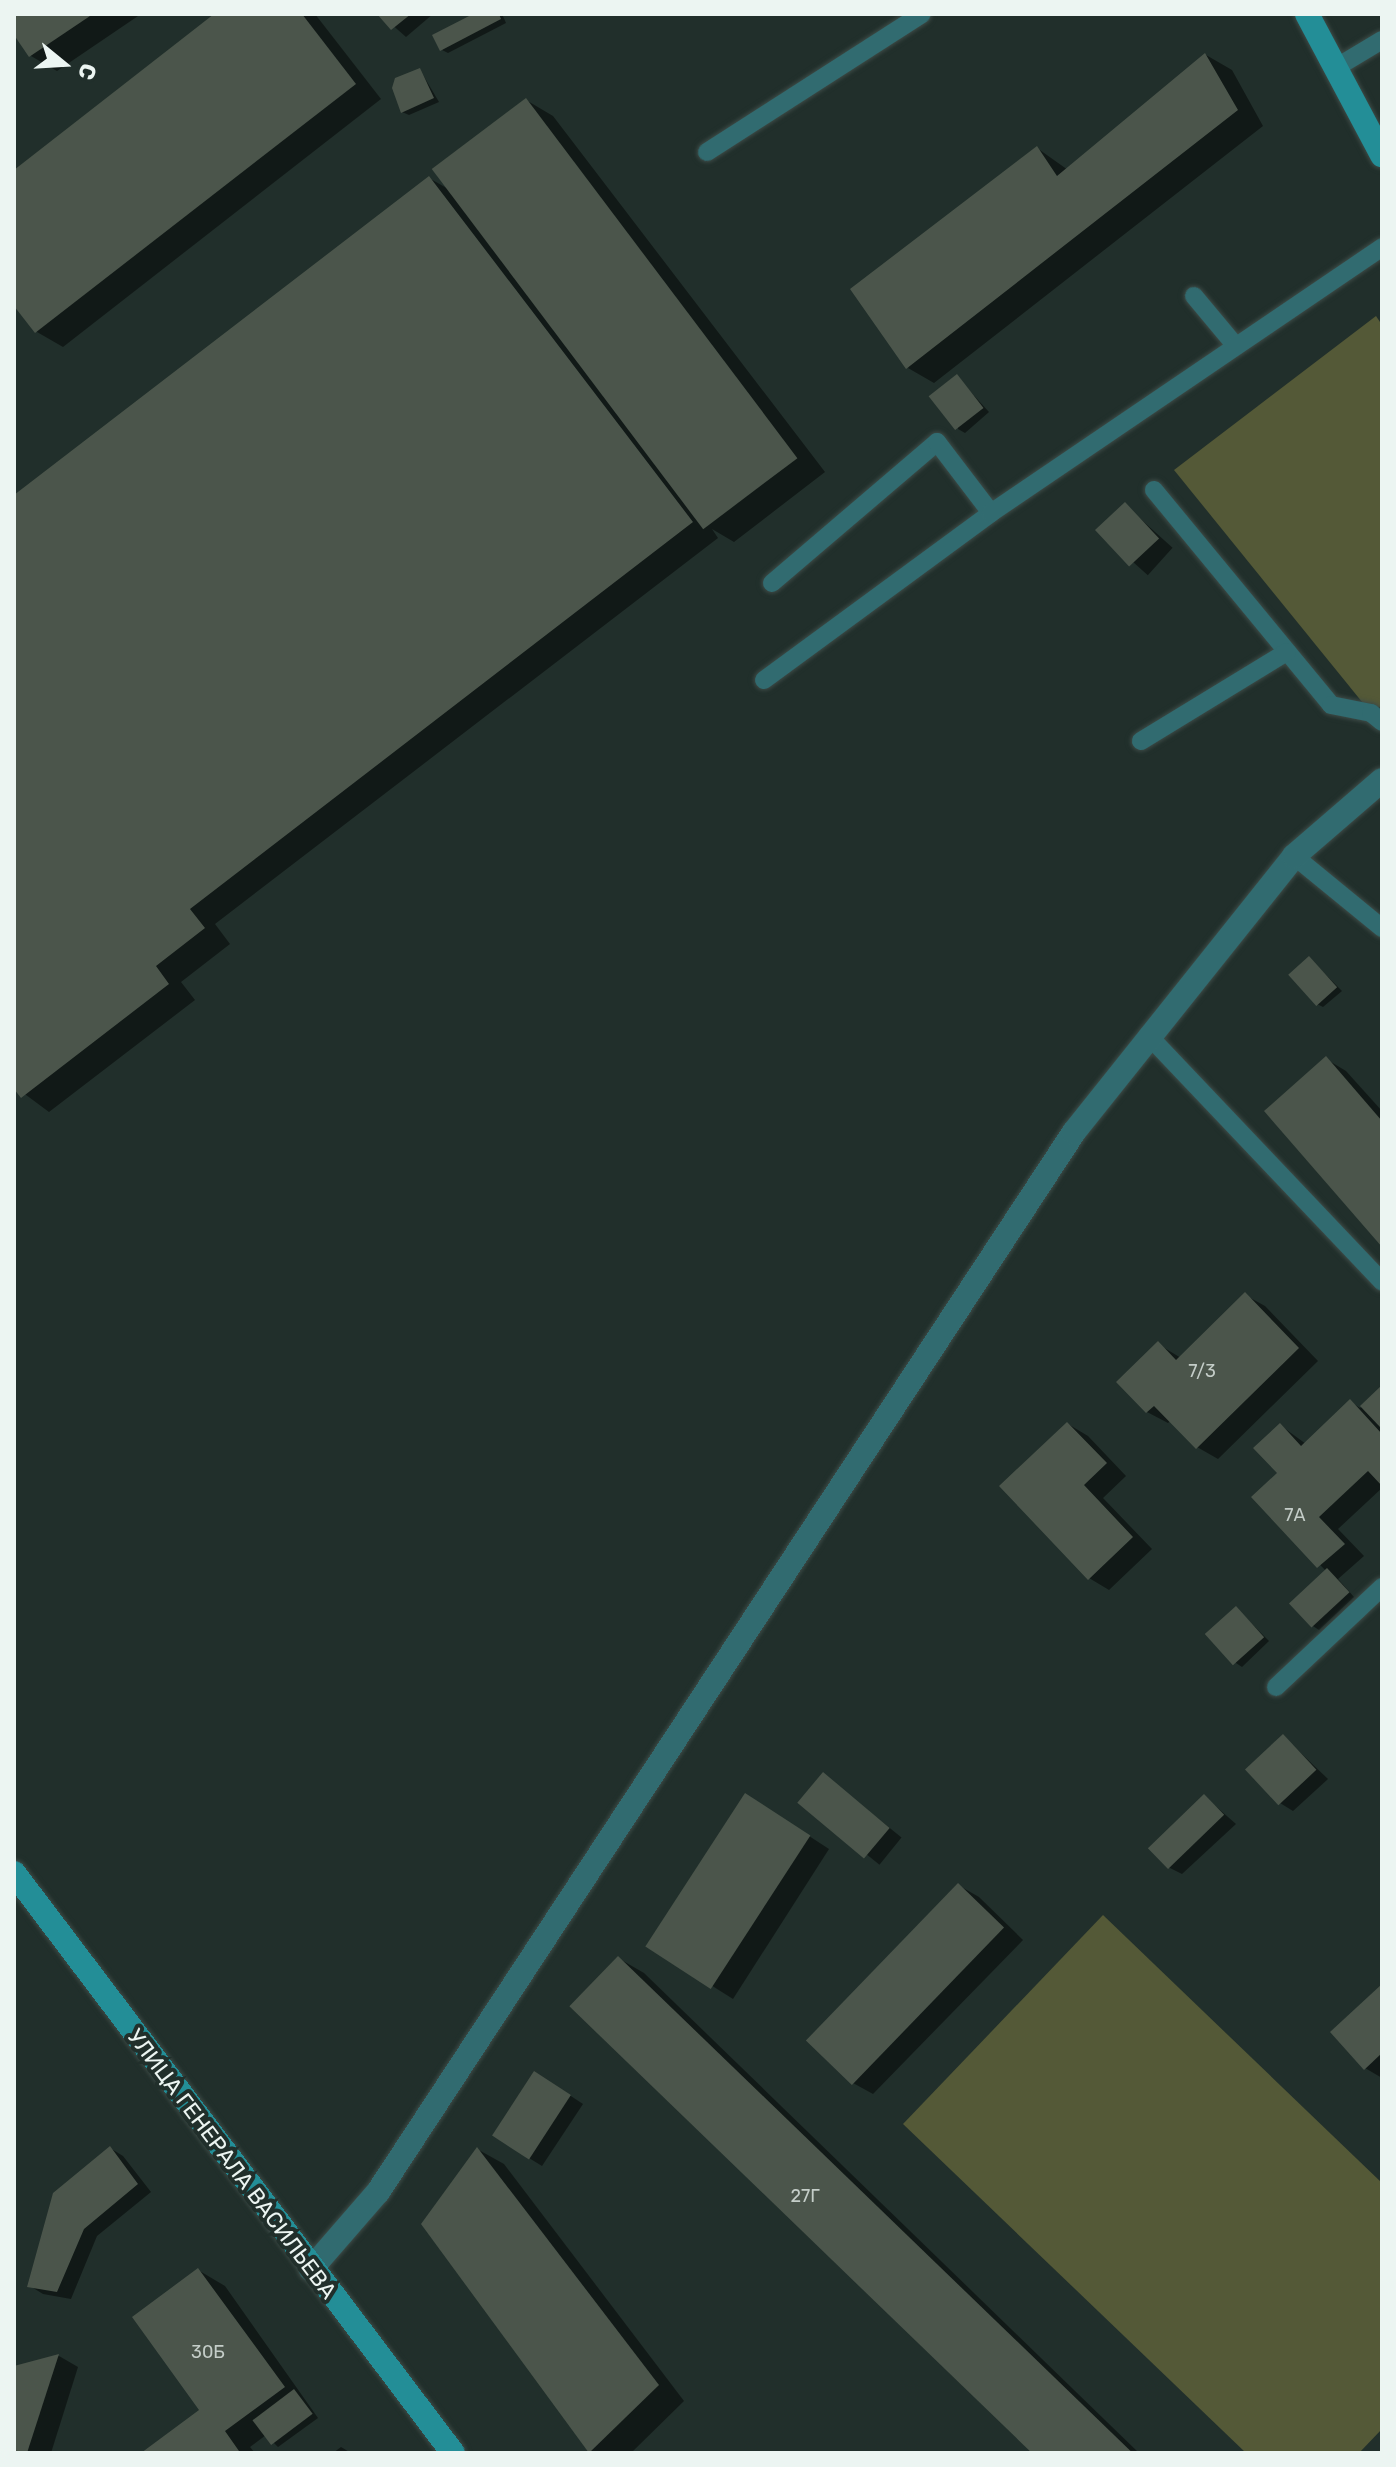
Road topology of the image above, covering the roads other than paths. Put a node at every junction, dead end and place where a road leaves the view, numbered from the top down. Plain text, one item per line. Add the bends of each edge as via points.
1 (922, 14) edge
2 (1307, 14) edge
3 (1382, 40) edge
4 (1337, 67) junction
5 (707, 152) dead end
6 (1382, 155) edge
7 (1382, 247) edge
8 (1194, 296) dead end
9 (1235, 345) junction
10 (1154, 490) dead end
11 (991, 513) junction
12 (772, 583) dead end
13 (1287, 652) junction
14 (764, 680) dead end
15 (1382, 722) edge
16 (1141, 741) dead end
17 (1382, 780) edge
18 (1294, 856) junction
19 (1382, 928) edge
20 (1148, 1035) junction
21 (1382, 1282) edge
22 (1382, 1587) edge
23 (1276, 1687) dead end
24 (14, 1873) edge
25 (311, 2269) junction
26 (453, 2453) edge

1 - 5 lane
2 - 4 main road
3 - 4 lane
4 - 6 main road
7 - 9 lane
8 - 9 lane
9 - 11 lane
10 - 13 lane
11 - 12 lane via 937,442
11 - 14 lane
13 - 15 lane via 1331,705 1371,713
13 - 16 lane
17 - 18 street
18 - 19 lane
18 - 20 street
20 - 21 lane
20 - 25 street via 1066,1145 378,2192
22 - 23 lane
24 - 25 main road, УЛИЦА ГЕНЕРАЛА ВАСИЛЬЕВА
25 - 26 main road, УЛИЦА ГЕНЕРАЛА ВАСИЛЬЕВА

